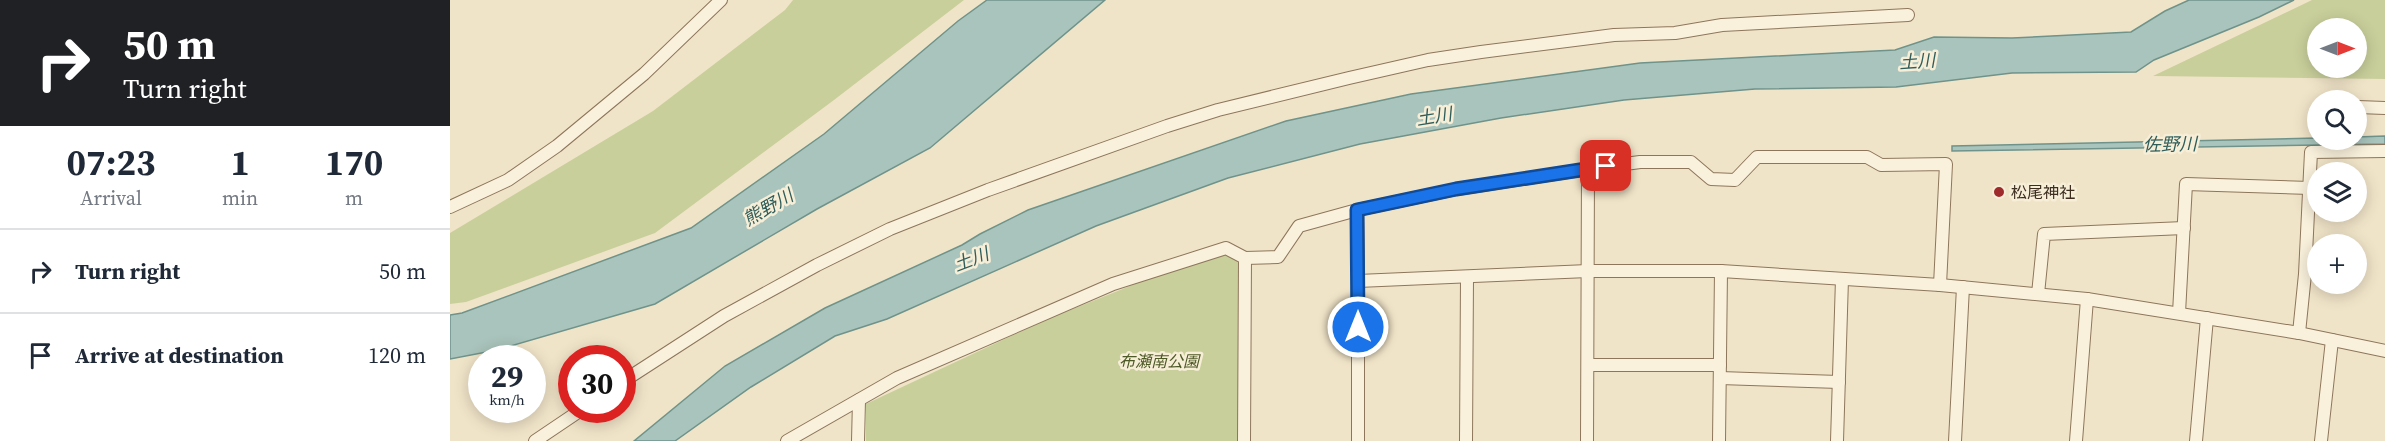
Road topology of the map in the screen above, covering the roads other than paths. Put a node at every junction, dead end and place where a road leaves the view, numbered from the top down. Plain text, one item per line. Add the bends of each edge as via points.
1 (721, 0) edge
2 (1908, 15) dead end
3 (2367, 107) edge
4 (2385, 108) edge
5 (2385, 151) edge
6 (2311, 162) edge
7 (1588, 169) junction
8 (2307, 188) edge
9 (450, 207) edge
10 (1357, 210) junction
11 (2308, 222) edge
12 (2184, 228) junction
13 (1245, 258) junction
14 (1588, 271) junction
15 (1721, 271) junction
16 (1467, 278) junction
17 (1842, 279) junction
18 (1358, 281) junction
19 (1940, 285) junction
20 (1963, 287) junction
21 (2038, 294) junction
22 (2087, 299) junction
23 (2179, 313) junction
24 (2207, 318) junction
25 (2299, 333) junction
26 (2332, 340) junction
27 (2385, 351) edge
28 (1588, 365) junction
29 (1720, 365) junction
30 (636, 373) edge
31 (1720, 378) junction
32 (1839, 382) junction
33 (859, 400) junction
34 (562, 423) edge
35 (536, 441) edge
36 (787, 441) edge
37 (858, 441) edge
38 (1244, 441) edge
39 (1358, 441) edge
40 (1466, 441) edge
41 (1587, 441) edge
42 (1719, 441) edge
43 (1837, 441) edge
44 (1955, 441) edge
45 (2076, 441) edge
46 (2196, 441) edge
47 (2321, 441) edge

1 - 9 street via 644,74 556,146 508,180
2 - 30 street via 1722,25 1481,52 1360,75 1218,110 890,229 724,316
3 - 4 street
5 - 6 street via 2312,152
7 - 10 street via 1456,189
7 - 14 street
7 - 19 street via 1640,162 1691,162 1711,179 1735,180 1757,157 1867,157 1881,165 1946,164
8 - 12 street via 2186,184
10 - 13 street via 1299,226 1278,257
10 - 18 street
11 - 25 street
12 - 21 street via 2044,234
12 - 23 street
13 - 33 street via 1226,248 1133,282 945,363 897,378
13 - 38 street
14 - 15 street
14 - 16 street
14 - 28 street
15 - 17 street
15 - 29 street
16 - 18 street
16 - 40 street
17 - 19 street
17 - 32 street
18 - 39 street
19 - 20 street
20 - 21 street
20 - 44 street
21 - 22 street
22 - 23 street
22 - 45 street
23 - 24 street
24 - 25 street
24 - 46 street
25 - 26 street
26 - 27 street
26 - 47 street
28 - 29 street
28 - 41 street
29 - 31 street
31 - 32 street
31 - 42 street
32 - 43 street
33 - 36 street
33 - 37 street
34 - 35 street

